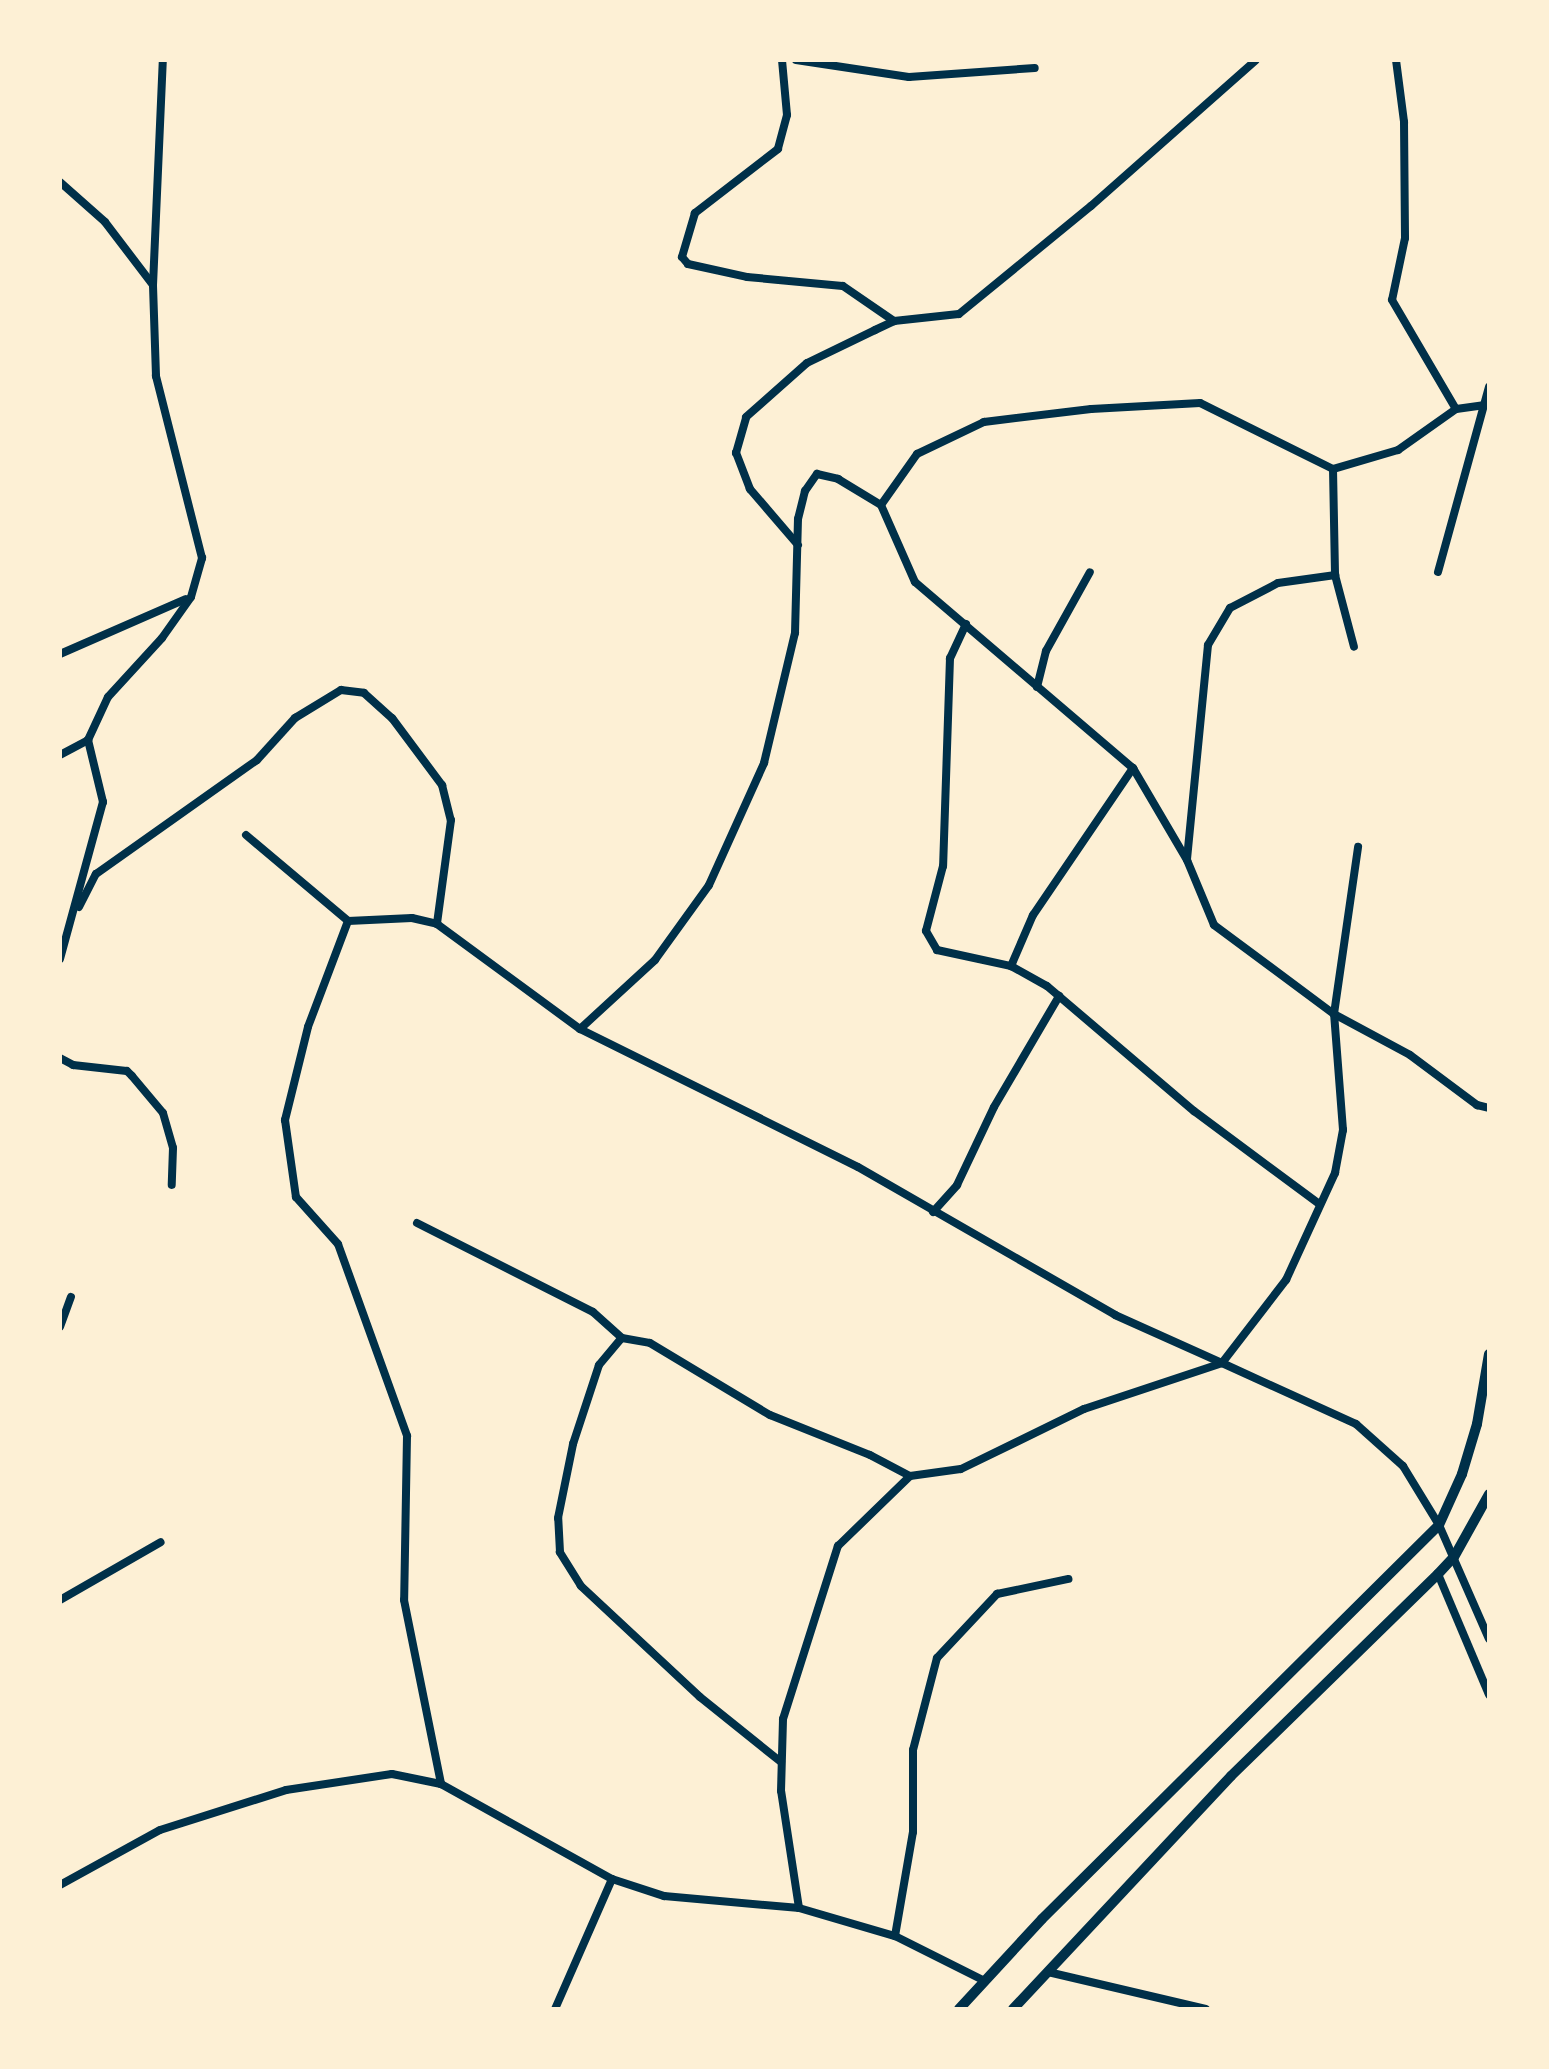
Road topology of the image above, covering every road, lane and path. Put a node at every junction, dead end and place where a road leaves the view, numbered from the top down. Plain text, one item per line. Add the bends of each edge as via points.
1 (163, 60) edge
2 (782, 60) edge
3 (796, 60) edge
4 (1256, 60) edge
5 (1396, 60) edge
6 (1035, 68) dead end
7 (60, 182) edge
8 (153, 285) junction
9 (894, 321) junction
10 (1489, 387) edge
11 (1485, 405) junction
12 (1456, 409) junction
13 (1334, 469) junction
14 (881, 505) junction
15 (798, 545) junction
16 (1090, 572) dead end
17 (1438, 572) dead end
18 (1335, 575) junction
19 (190, 597) junction
20 (966, 624) junction
21 (1354, 647) dead end
22 (60, 654) edge
23 (1038, 687) junction
24 (88, 740) junction
25 (60, 755) edge
26 (1133, 768) junction
27 (246, 835) dead end
28 (1358, 847) dead end
29 (1187, 860) junction
30 (348, 921) junction
31 (437, 924) junction
32 (70, 925) junction
33 (60, 959) edge
34 (1010, 966) junction
35 (1059, 996) junction
36 (1334, 1014) junction
37 (580, 1029) junction
38 (60, 1058) edge
39 (1489, 1108) edge
40 (172, 1185) dead end
41 (1318, 1203) junction
42 (933, 1212) junction
43 (417, 1223) dead end
44 (71, 1297) dead end
45 (60, 1327) edge
46 (622, 1338) junction
47 (1489, 1354) edge
48 (1222, 1363) junction
49 (910, 1476) junction
50 (1489, 1494) edge
51 (1438, 1525) junction
52 (161, 1542) dead end
53 (1454, 1557) junction
54 (1438, 1574) junction
55 (1068, 1579) dead end
56 (60, 1600) edge
57 (1489, 1639) edge
58 (1489, 1695) edge
59 (781, 1762) junction
60 (441, 1784) junction
61 (612, 1880) junction
62 (60, 1885) edge
63 (799, 1908) junction
64 (895, 1936) junction
65 (1048, 1972) junction
66 (985, 1981) junction
67 (555, 2009) edge
68 (959, 2009) edge
69 (1014, 2009) edge
70 (1206, 2009) edge

1 - 8 street
2 - 9 street via 787,115 778,149 695,213 682,257 746,277 843,286
3 - 6 street via 909,77
4 - 9 street via 959,314
5 - 12 street via 1405,238 1392,300
7 - 8 street via 104,222
8 - 19 street via 156,376 202,558
9 - 15 street via 808,363 746,417 736,453 750,489
10 - 11 street
11 - 12 street
11 - 17 street
12 - 13 street via 1398,450
13 - 14 street via 1200,403 1092,409 984,422 917,454
13 - 18 street
14 - 15 street via 816,474 798,518
14 - 20 street via 914,582
15 - 37 street via 794,633 764,764 709,885 655,960
16 - 23 street via 1046,651
18 - 21 street
18 - 29 street via 1278,584 1230,608 1208,645
19 - 22 street
19 - 24 street via 108,697
20 - 23 street
20 - 34 street via 950,658 942,866 926,931 937,950
23 - 26 street
24 - 25 street
24 - 32 street via 103,802
26 - 29 street
26 - 34 street via 1033,915
27 - 30 street
28 - 36 street
29 - 36 street via 1214,924
30 - 31 street via 412,918
30 - 60 street via 308,1026 286,1120 296,1196 338,1244 407,1436 404,1600
31 - 32 street via 451,820 442,785 392,718 364,693 341,690 295,718 257,760 96,874
31 - 37 street
32 - 33 street
34 - 35 street
35 - 41 street via 1194,1111
35 - 42 street via 994,1107 958,1185
36 - 39 street
36 - 41 street via 1344,1130 1336,1173
37 - 42 street via 858,1167
38 - 40 street via 132,1076 164,1113 173,1148
41 - 48 street via 1286,1280
42 - 48 street via 1115,1315
43 - 46 street via 592,1312
44 - 45 street
46 - 49 street via 650,1343 770,1416
46 - 59 street via 600,1365 573,1444 558,1518 560,1552 582,1586
47 - 51 street via 1477,1424
48 - 49 street via 1084,1410 961,1469
48 - 51 street via 1356,1424 1402,1466
49 - 59 street via 838,1546 783,1719
50 - 53 street
51 - 53 street
51 - 66 street
52 - 56 street
53 - 54 street
53 - 57 street
54 - 58 street
54 - 65 street via 1231,1776
55 - 64 street via 997,1594 937,1658 913,1750 912,1832
59 - 63 street
60 - 61 street
60 - 62 street via 392,1774 286,1790 160,1830
61 - 63 street via 664,1896
61 - 67 street
63 - 64 street
64 - 66 street
65 - 69 street
65 - 70 street
66 - 68 street

